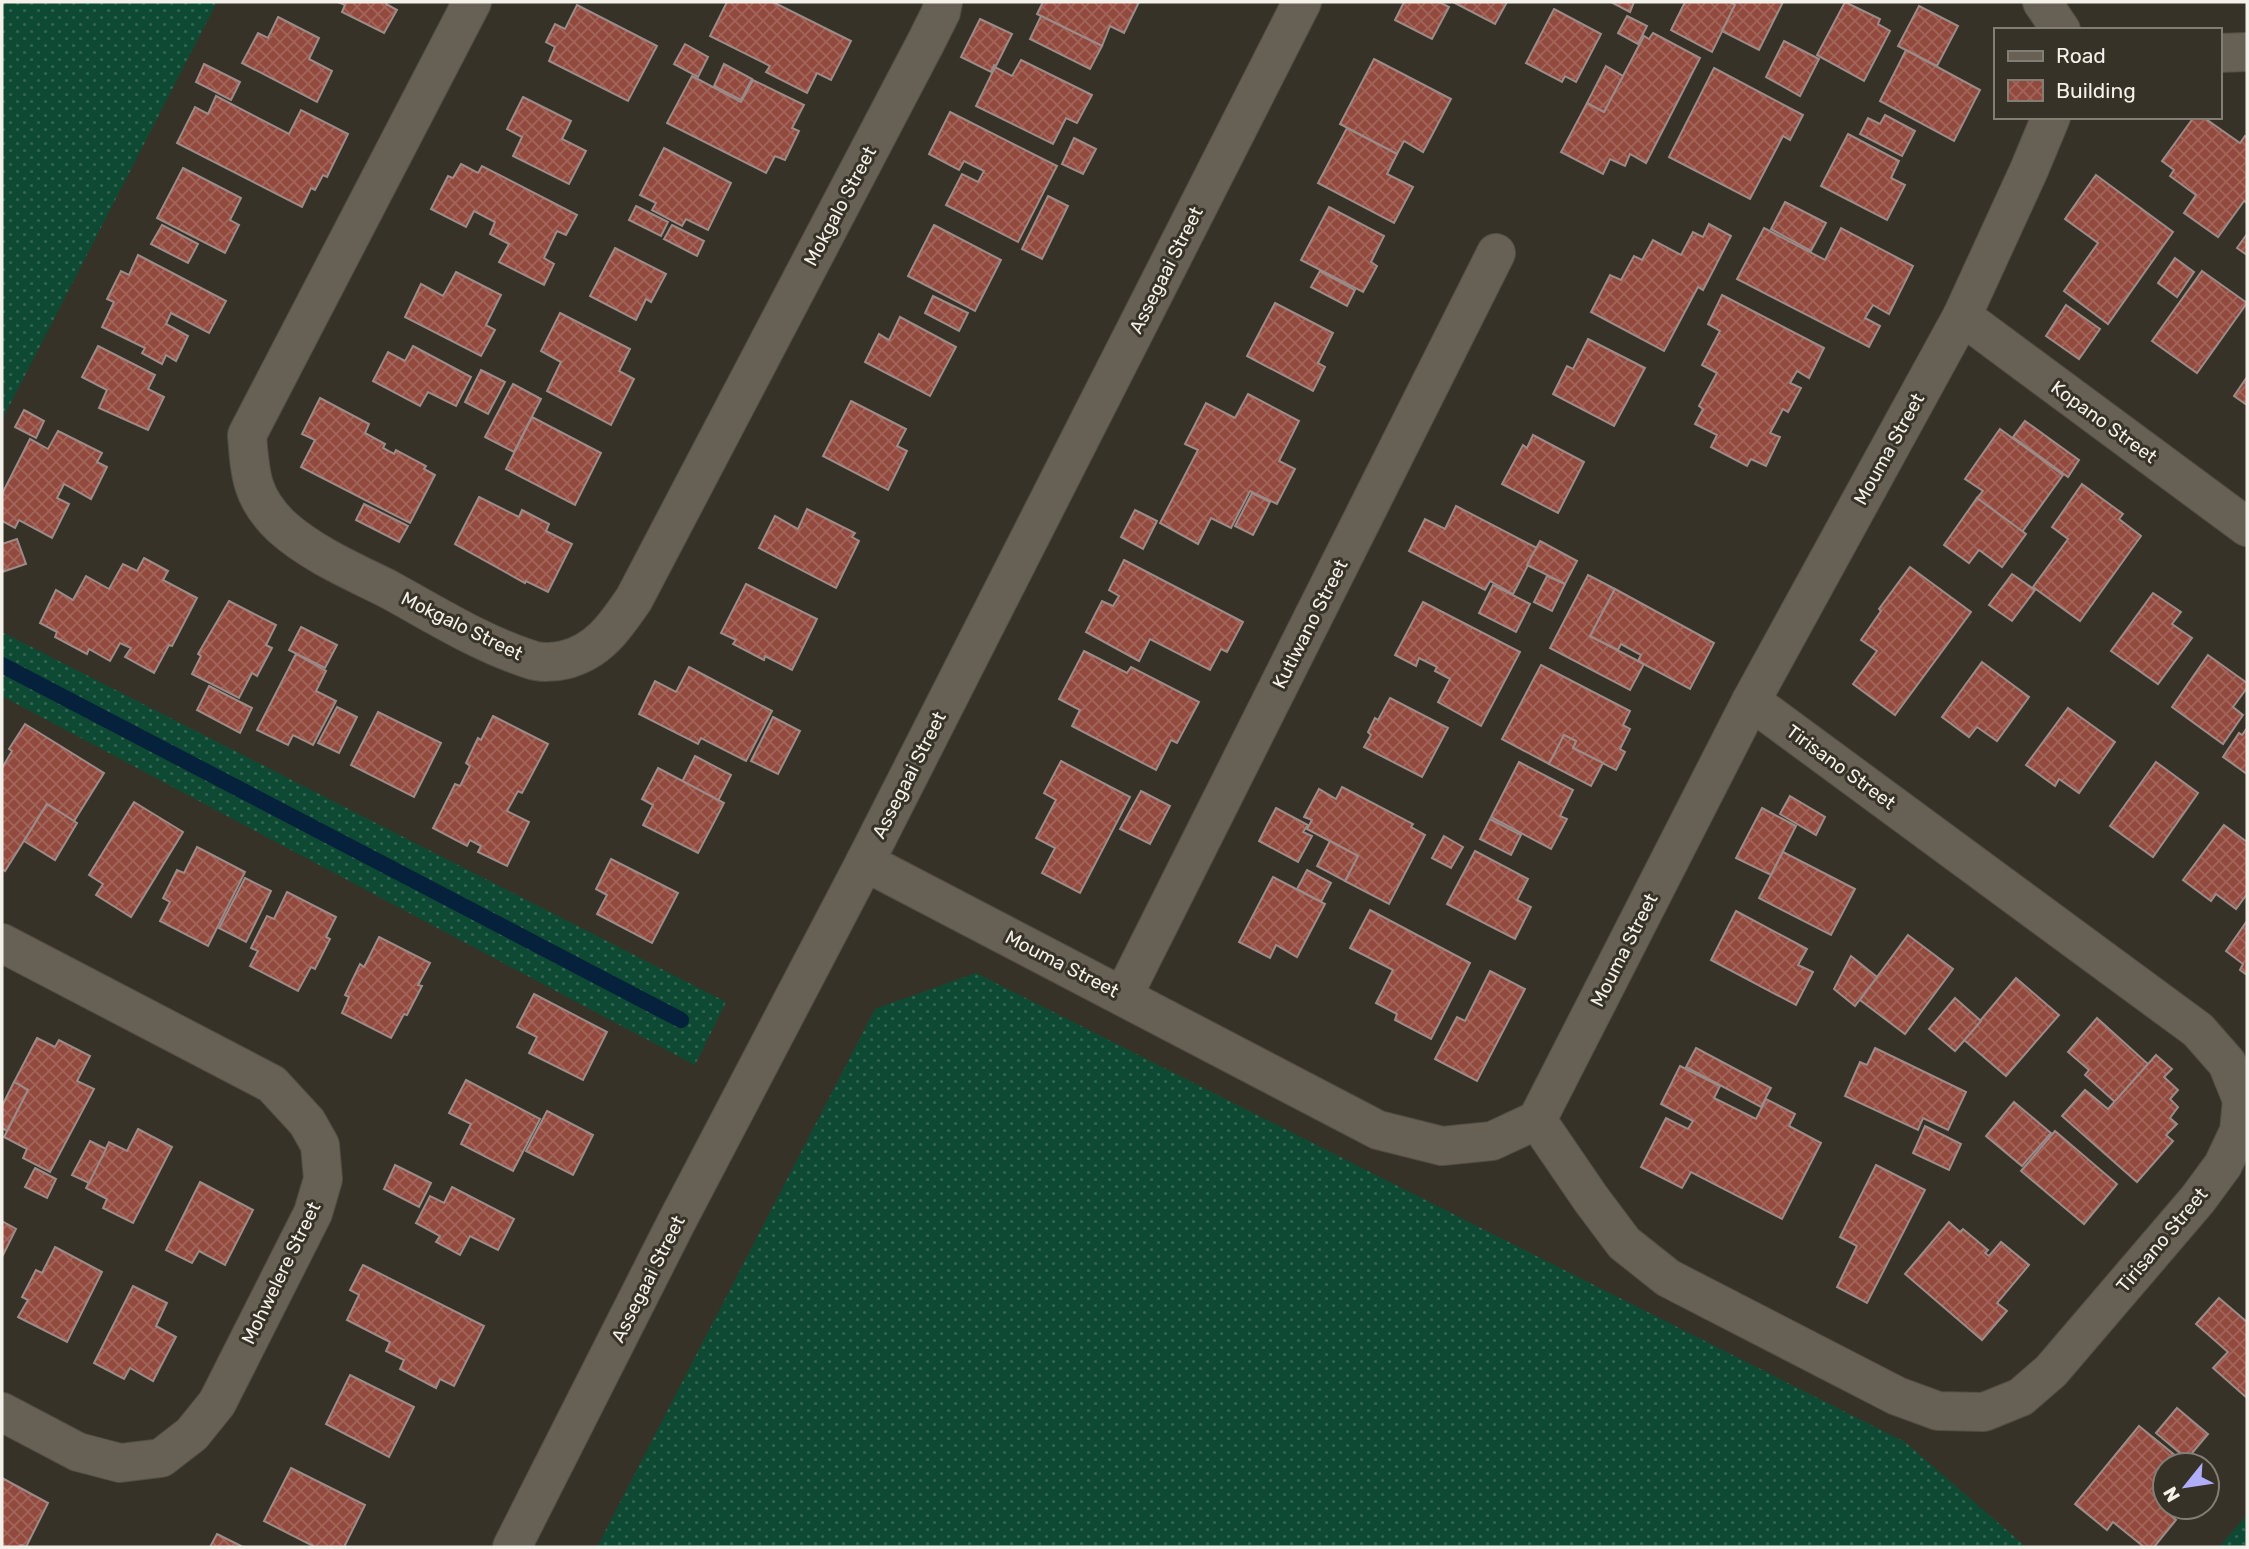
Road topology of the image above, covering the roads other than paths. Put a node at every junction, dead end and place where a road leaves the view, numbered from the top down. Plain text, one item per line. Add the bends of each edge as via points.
1 (472, 2) edge
2 (943, 2) edge
3 (1302, 2) edge
4 (2042, 2) edge
5 (2060, 28) edge
6 (2247, 52) edge
7 (2221, 53) edge
8 (2050, 119) edge
9 (1496, 253) dead end
10 (1962, 316) junction
11 (2247, 527) edge
12 (1751, 701) junction
13 (865, 862) junction
14 (2, 943) edge
15 (1123, 996) junction
16 (1537, 1120) junction
17 (2, 1412) edge
18 (512, 1547) edge

1 - 2 street, Mokgalo Street via 247,435 250,476 262,503 309,548 492,645 535,662 563,661 593,650 634,599
3 - 13 street, Assegaai Street
4 - 5 street
6 - 7 street
8 - 10 street, Mouma Street
9 - 15 street, Kutlwano Street
10 - 11 street, Kopano Street
10 - 12 street, Mouma Street
12 - 16 street, Mouma Street
12 - 16 street, Tirisano Street via 2199,1030 2227,1063 2242,1100 2239,1131 2223,1165 2051,1371 2021,1397 1984,1412 1938,1411 1897,1396 1668,1278 1624,1243
13 - 15 street, Mouma Street
13 - 18 street, Assegaai Street
14 - 17 street, Mohwelere Street via 272,1084 307,1122 320,1145 323,1179 313,1213 217,1404 192,1434 161,1458 120,1463 78,1452
15 - 16 street, Mouma Street via 1378,1130 1442,1146 1492,1141

